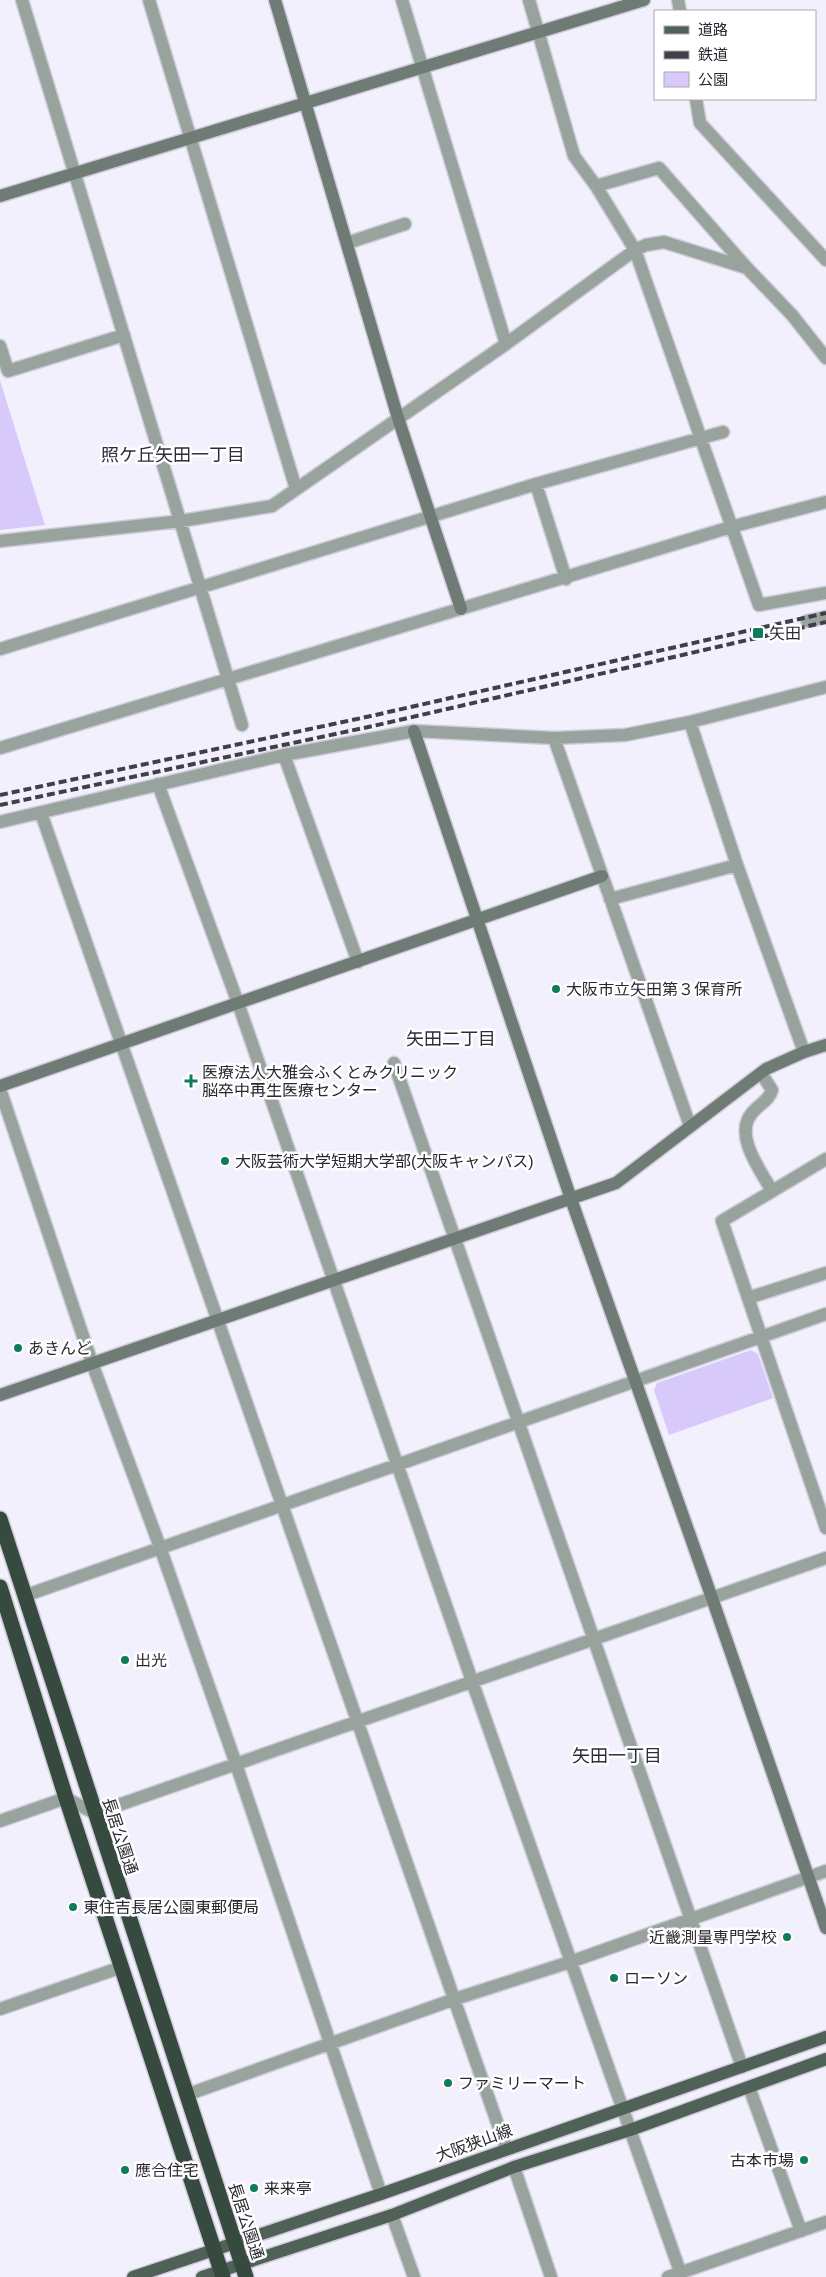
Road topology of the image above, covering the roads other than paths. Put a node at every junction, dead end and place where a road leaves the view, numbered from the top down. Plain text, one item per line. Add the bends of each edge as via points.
1 (22, 0) edge
2 (149, 0) edge
3 (276, 0) edge
4 (402, 0) edge
5 (529, 0) edge
6 (644, 0) edge
7 (538, 32) junction
8 (423, 69) junction
9 (696, 100) edge
10 (306, 103) junction
11 (192, 139) junction
12 (76, 174) junction
13 (596, 186) junction
14 (0, 196) edge
15 (405, 224) dead end
16 (347, 243) junction
17 (636, 250) junction
18 (826, 260) edge
19 (747, 268) junction
20 (124, 335) junction
21 (506, 344) junction
22 (0, 346) edge
23 (826, 358) edge
24 (398, 418) junction
25 (723, 432) dead end
26 (700, 439) junction
27 (536, 484) junction
28 (296, 489) junction
29 (826, 502) edge
30 (430, 516) junction
31 (181, 521) junction
32 (731, 527) junction
33 (0, 541) edge
34 (566, 578) junction
35 (201, 588) junction
36 (826, 593) edge
37 (461, 608) junction
38 (826, 617) edge
39 (807, 621) dead end
40 (0, 649) edge
41 (229, 680) junction
42 (826, 687) edge
43 (690, 722) junction
44 (242, 725) dead end
45 (414, 731) junction
46 (554, 738) junction
47 (0, 748) edge
48 (284, 755) junction
49 (158, 784) junction
50 (41, 813) junction
51 (0, 822) edge
52 (736, 865) junction
53 (602, 876) junction
54 (610, 899) junction
55 (478, 920) junction
56 (358, 962) junction
57 (238, 1003) junction
58 (122, 1043) junction
59 (826, 1045) edge
60 (804, 1052) junction
61 (394, 1063) dead end
62 (761, 1072) junction
63 (0, 1087) edge
64 (690, 1126) junction
65 (826, 1159) edge
66 (772, 1191) junction
67 (571, 1199) junction
68 (455, 1239) junction
69 (826, 1273) edge
70 (335, 1281) junction
71 (748, 1298) junction
72 (826, 1314) edge
73 (218, 1322) junction
74 (762, 1336) junction
75 (92, 1363) junction
76 (636, 1381) junction
77 (0, 1395) edge
78 (518, 1421) junction
79 (397, 1465) junction
80 (282, 1507) junction
81 (0, 1519) edge
82 (826, 1528) edge
83 (160, 1547) junction
84 (826, 1558) edge
85 (0, 1587) edge
86 (24, 1596) junction
87 (712, 1598) junction
88 (593, 1639) junction
89 (472, 1681) junction
90 (359, 1721) junction
91 (236, 1764) junction
92 (66, 1798) junction
93 (94, 1813) junction
94 (0, 1821) edge
95 (826, 1871) edge
96 (809, 1877) junction
97 (691, 1919) junction
98 (826, 1928) edge
99 (570, 1962) junction
100 (122, 1968) junction
101 (455, 1999) junction
102 (0, 2009) edge
103 (826, 2037) edge
104 (330, 2045) junction
105 (826, 2059) edge
106 (742, 2067) junction
107 (749, 2087) junction
108 (186, 2095) junction
109 (622, 2109) junction
110 (630, 2130) junction
111 (506, 2148) junction
112 (514, 2167) junction
113 (381, 2194) junction
114 (392, 2215) junction
115 (826, 2222) edge
116 (801, 2231) junction
117 (234, 2242) junction
118 (214, 2248) junction
119 (243, 2271) edge
120 (222, 2274) edge
121 (682, 2275) edge
122 (133, 2277) edge
123 (202, 2277) edge
124 (414, 2277) edge
125 (551, 2277) edge
126 (668, 2277) edge

1 - 12 street
2 - 11 street
3 - 10 street
4 - 8 street
5 - 7 street
6 - 7 street
7 - 8 street
7 - 13 street via 574,156
8 - 10 street
8 - 21 street
9 - 18 street via 700,123
10 - 11 street
10 - 16 street
11 - 12 street
11 - 28 street
12 - 14 street
12 - 20 street
13 - 17 street
13 - 19 street via 659,168
15 - 16 street
16 - 24 street
17 - 19 street via 664,242
17 - 21 street
17 - 26 street
19 - 23 street via 792,314
20 - 22 street via 8,371
20 - 31 street
21 - 24 street
24 - 28 street
24 - 30 street
25 - 26 street
26 - 27 street
26 - 32 street
27 - 30 street
27 - 34 street
28 - 31 street via 272,506
29 - 32 street
30 - 35 street
30 - 37 street
31 - 33 street
31 - 35 street
32 - 34 street
32 - 36 street via 759,605
34 - 37 street
35 - 40 street
35 - 41 street
37 - 41 street
38 - 39 street
41 - 44 street
41 - 47 street
42 - 43 street
43 - 46 street via 624,735
43 - 52 street
45 - 46 street
45 - 48 street
45 - 55 street
46 - 53 street
48 - 49 street
48 - 56 street
49 - 50 street
49 - 57 street
50 - 51 street
50 - 58 street
52 - 54 street
52 - 60 street
53 - 54 street
53 - 55 street
54 - 64 street
55 - 56 street
55 - 67 street
56 - 57 street
57 - 58 street
57 - 70 street
58 - 63 street
58 - 73 street
59 - 60 street
60 - 62 street
61 - 68 street
62 - 64 street
62 - 66 street via 772,1090 770,1097 751,1114 745,1130 747,1142
63 - 75 street
64 - 67 street via 616,1183
65 - 66 street
66 - 71 street via 722,1221
67 - 68 street
67 - 76 street
68 - 70 street
68 - 78 street
69 - 71 street
70 - 73 street
70 - 79 street
71 - 74 street
72 - 74 street
73 - 75 street
73 - 80 street
74 - 76 street
74 - 82 street
75 - 77 street
75 - 83 street
76 - 78 street
76 - 87 street
78 - 79 street
78 - 88 street
79 - 80 street
79 - 89 street
80 - 83 street
80 - 90 street
81 - 86 highway, 長居公園通
83 - 86 street
83 - 91 street
84 - 87 street
85 - 92 highway
86 - 93 highway, 長居公園通
87 - 88 street
87 - 96 street
88 - 89 street
88 - 97 street
89 - 90 street
89 - 99 street
90 - 91 street
90 - 101 street
91 - 93 street
91 - 104 street
92 - 93 street
92 - 94 street
92 - 100 highway
93 - 108 highway, 長居公園通
95 - 96 street
96 - 97 street
96 - 98 street
97 - 99 street
97 - 106 street
99 - 101 street
99 - 109 street
100 - 102 street
100 - 118 highway
101 - 104 street
101 - 111 street
103 - 106 main road, 大阪狭山線
104 - 108 street
104 - 113 street
105 - 107 main road
106 - 109 main road, 大阪狭山線
107 - 110 main road
107 - 116 street
108 - 117 highway, 長居公園通
109 - 110 street
109 - 111 main road, 大阪狭山線
110 - 112 main road
110 - 121 street
111 - 113 main road, 大阪狭山線
112 - 114 main road
112 - 125 street
113 - 117 main road, 大阪狭山線
114 - 119 main road
114 - 124 street
115 - 116 street
116 - 121 street
117 - 118 main road, 大阪狭山線
117 - 119 highway, 長居公園通
118 - 120 highway
118 - 122 main road, 大阪狭山線
119 - 120 main road
120 - 123 main road
121 - 126 street

